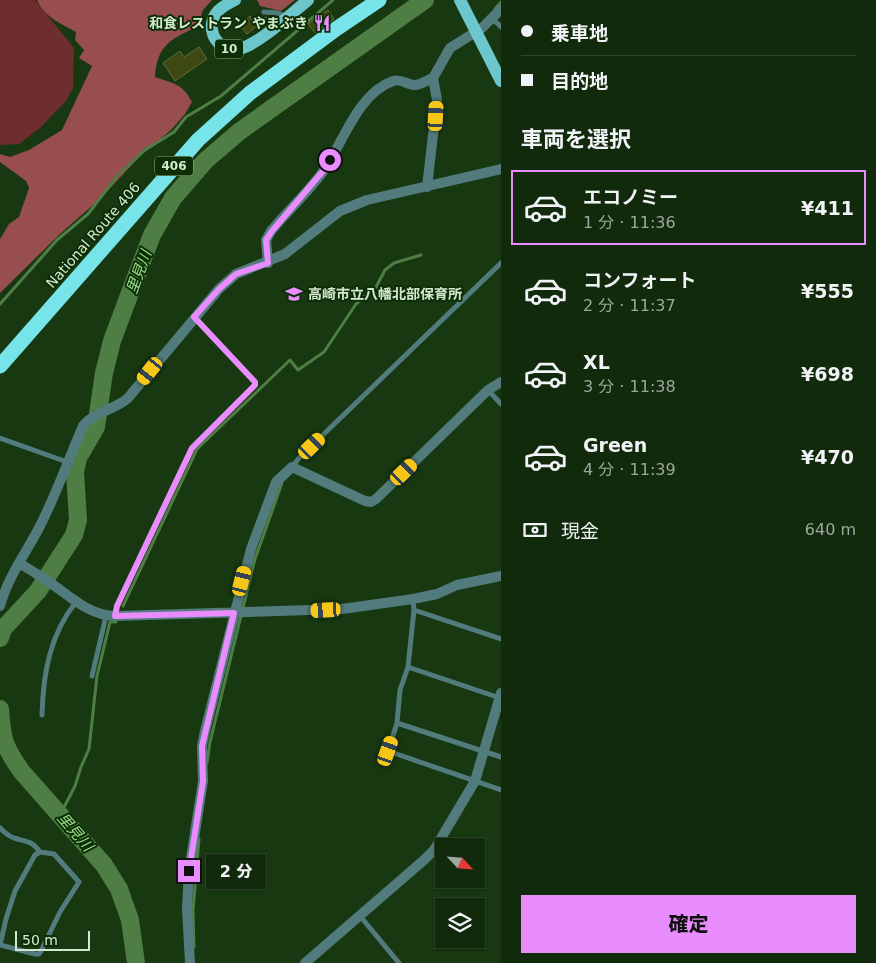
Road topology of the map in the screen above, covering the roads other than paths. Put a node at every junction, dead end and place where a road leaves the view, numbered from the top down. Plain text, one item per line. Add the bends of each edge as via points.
1 (235, 0) edge
2 (308, 0) edge
3 (379, 0) edge
4 (460, 0) edge
5 (498, 0) edge
6 (501, 9) edge
7 (264, 12) dead end
8 (287, 17) junction
9 (492, 18) junction
10 (501, 27) edge
11 (476, 32) junction
12 (433, 78) junction
13 (501, 81) edge
14 (501, 169) edge
15 (427, 187) junction
16 (268, 263) junction
17 (501, 264) edge
18 (194, 317) junction
19 (0, 366) edge
20 (501, 382) edge
21 (488, 390) junction
22 (501, 404) edge
23 (0, 438) edge
24 (67, 462) junction
25 (292, 467) junction
26 (19, 563) junction
27 (501, 576) edge
28 (3, 587) edge
29 (76, 602) junction
30 (414, 605) junction
31 (0, 606) edge
32 (234, 613) junction
33 (111, 616) junction
34 (501, 640) edge
35 (408, 667) junction
36 (92, 676) dead end
37 (500, 696) edge
38 (42, 715) dead end
39 (397, 723) junction
40 (484, 752) junction
41 (501, 758) edge
42 (475, 782) junction
43 (501, 790) edge
44 (0, 828) edge
45 (40, 852) junction
46 (360, 916) junction
47 (0, 945) edge
48 (190, 963) edge
49 (305, 963) edge
50 (399, 963) edge

1 - 8 main road, 10 via 218,12 212,22 211,32 218,43 229,49 252,44
2 - 8 main road, 10
3 - 19 highway, National Route 406 / 406 via 250,93 198,140
4 - 11 main road
5 - 6 lane
6 - 9 street
7 - 8 lane
9 - 10 lane
9 - 11 street
11 - 12 street via 450,48
11 - 13 main road
12 - 15 street via 437,100
12 - 16 street via 414,85 393,81 364,104 323,171 266,240
14 - 15 street
15 - 16 street via 367,200 340,211 285,254
16 - 18 street via 236,274
17 - 25 lane
18 - 24 street via 128,398 89,418
18 - 33 lane via 255,385 192,448
20 - 21 street
21 - 22 lane
21 - 25 street via 371,502
23 - 24 lane
24 - 26 street via 40,527
25 - 32 street via 276,482 250,549
26 - 28 street
26 - 29 street
27 - 30 street via 457,584
28 - 31 street
29 - 33 street
29 - 38 lane via 51,647
30 - 32 street
30 - 34 lane
30 - 35 lane
32 - 33 street
32 - 48 street via 202,746 203,781 189,871
33 - 36 lane
35 - 37 lane
35 - 39 lane via 400,690
37 - 40 street
39 - 40 lane
39 - 42 lane via 388,751
40 - 41 lane
40 - 42 street
42 - 43 lane
42 - 46 street via 434,850
44 - 45 lane via 8,835 30,842
45 - 47 lane via 17,885
45 - 47 lane via 54,854 79,882 39,954
46 - 49 street
46 - 50 lane

